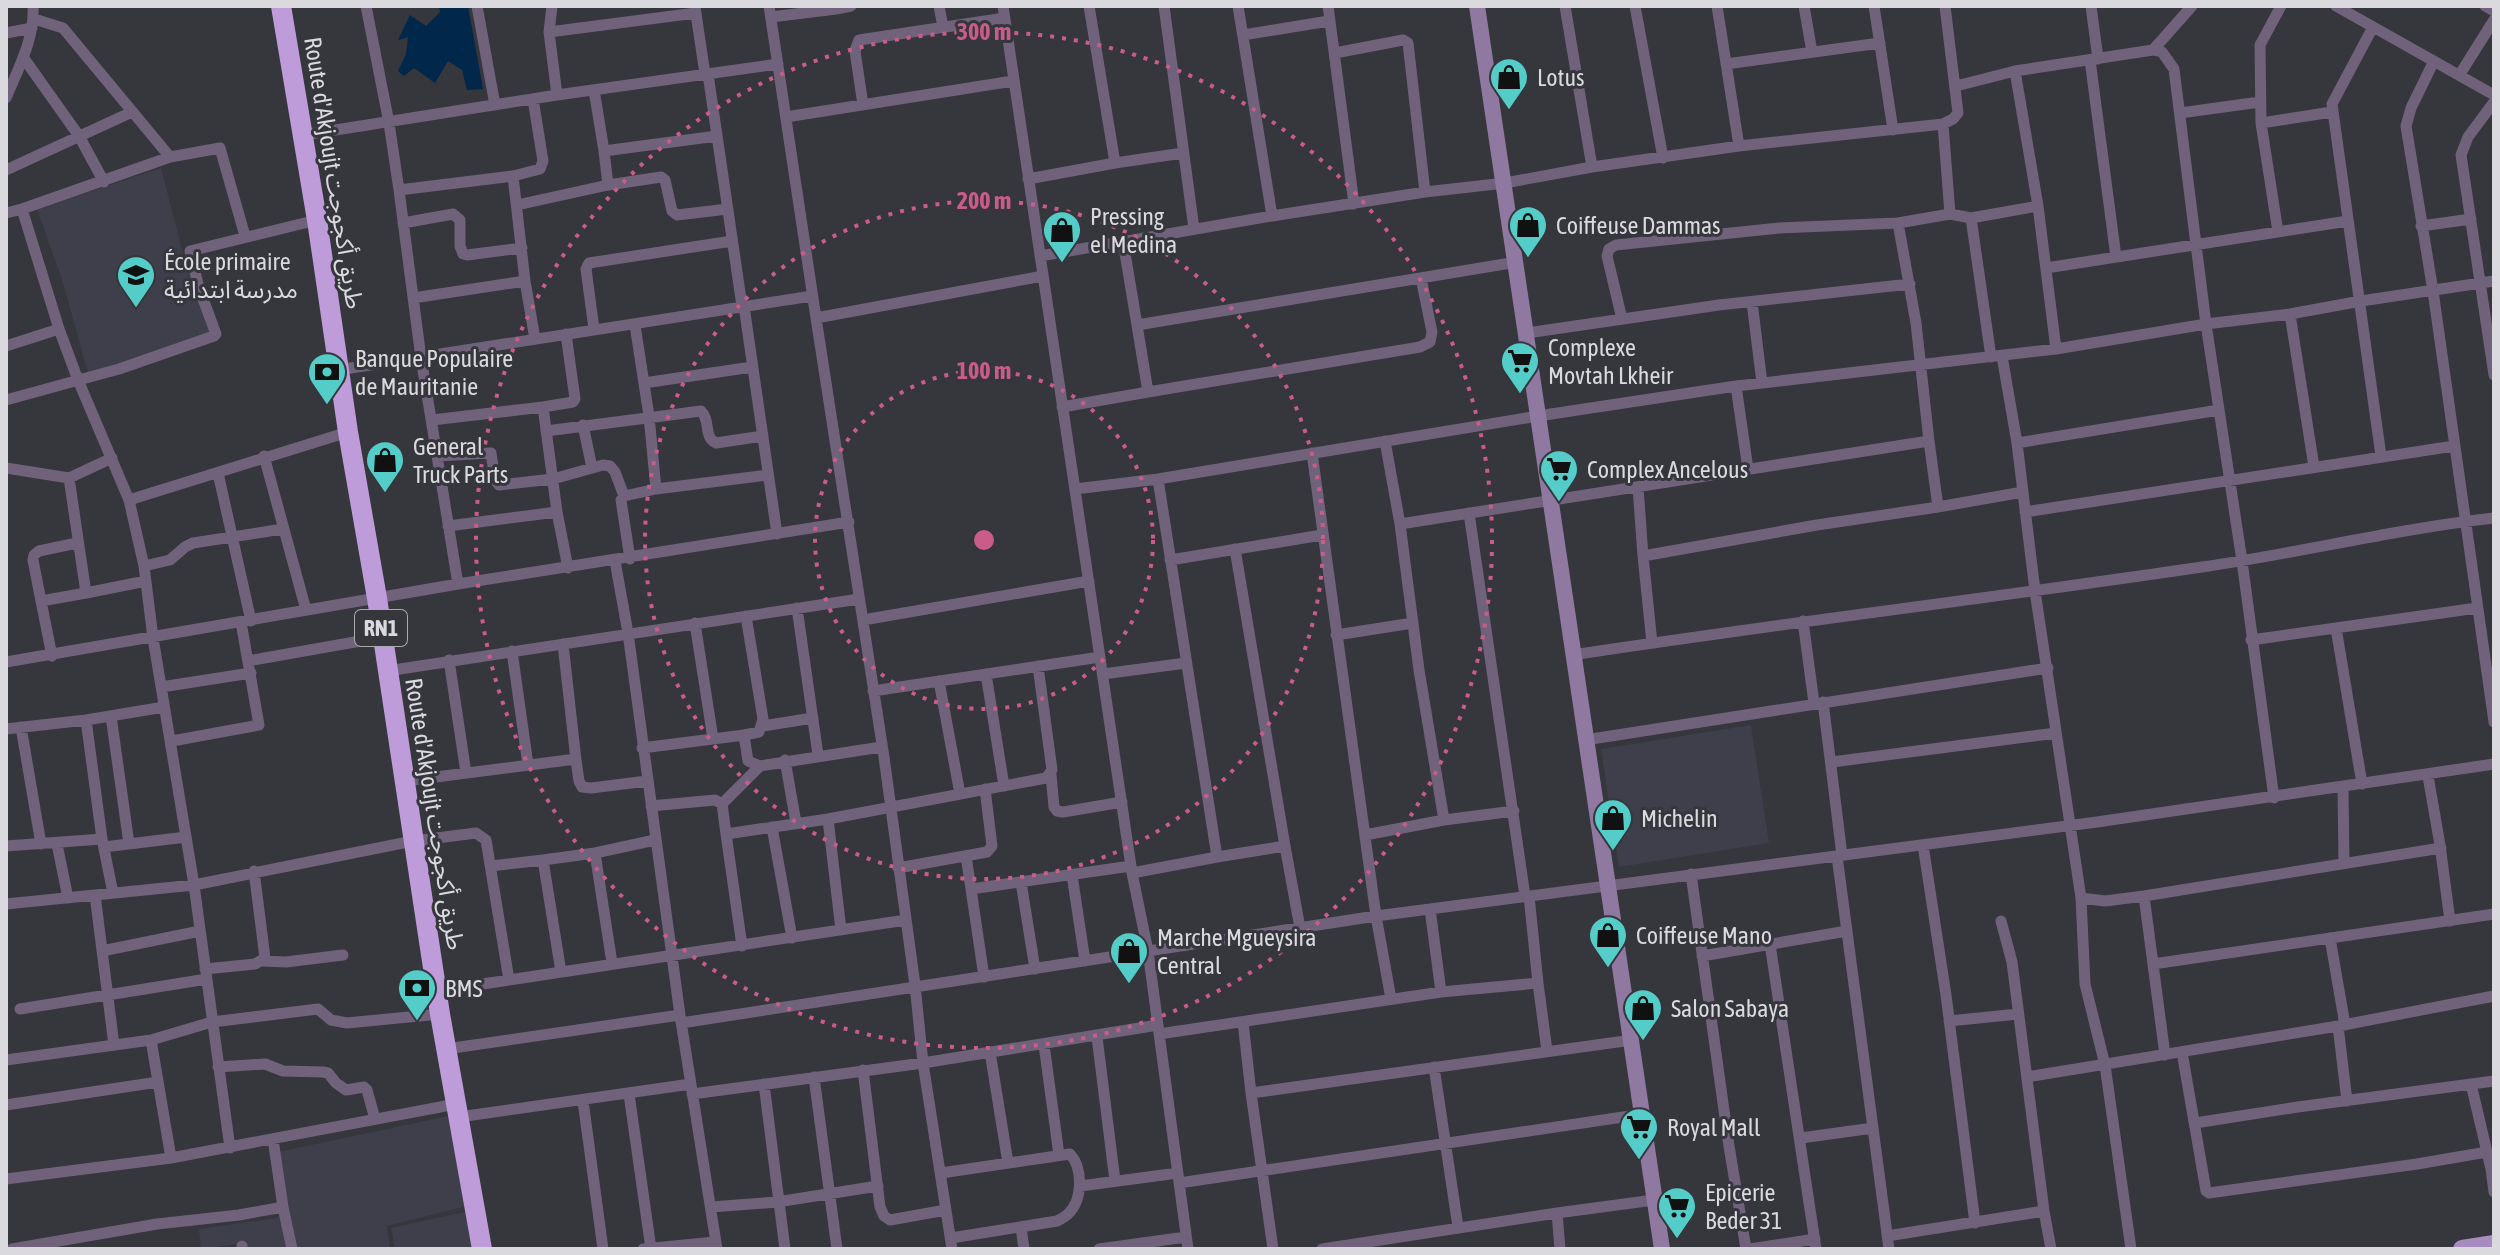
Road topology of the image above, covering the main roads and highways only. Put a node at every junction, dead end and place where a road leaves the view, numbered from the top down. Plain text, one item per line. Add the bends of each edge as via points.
1 (281, 6) edge
2 (2494, 1244) edge
3 (482, 1249) edge
4 (2462, 1249) edge

1 - 3 highway, Route d'Akjoujt طريق أكجوجت / RN1 via 436,991
2 - 4 main road

